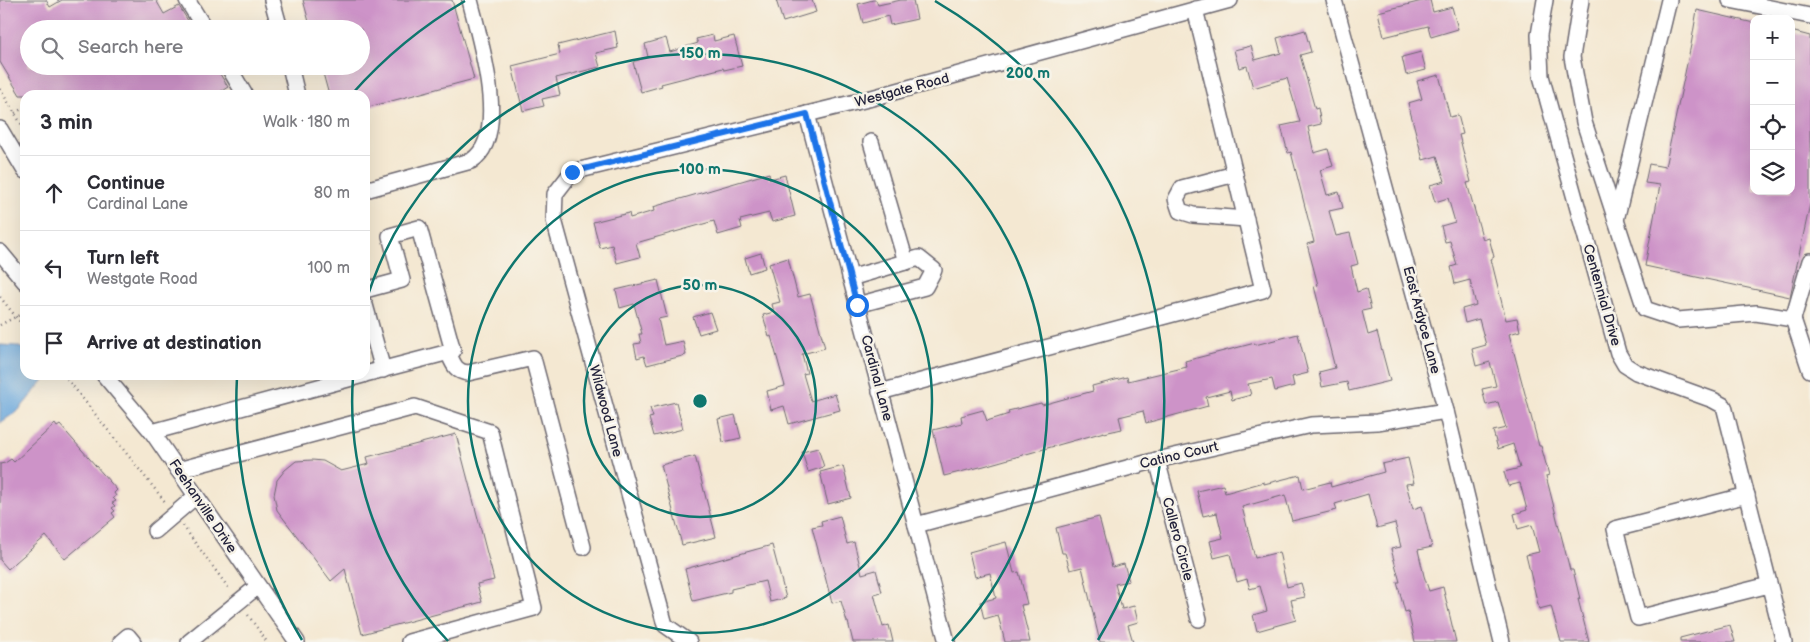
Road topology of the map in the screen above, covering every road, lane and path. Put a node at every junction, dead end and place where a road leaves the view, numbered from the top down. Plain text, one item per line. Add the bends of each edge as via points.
1 (187, 0) edge
2 (272, 0) edge
3 (470, 0) edge
4 (1230, 0) edge
5 (1334, 0) edge
6 (1545, 0) edge
7 (1580, 0) edge
8 (1669, 0) edge
9 (1730, 0) edge
10 (1768, 4) edge
11 (1195, 10) junction
12 (1810, 16) edge
13 (199, 20) edge
14 (278, 20) edge
15 (233, 75) edge
16 (292, 75) edge
17 (0, 89) edge
18 (242, 90) edge
19 (296, 90) edge
20 (20, 110) edge
21 (15, 113) junction
22 (807, 114) junction
23 (20, 122) edge
24 (0, 129) edge
25 (871, 142) dead end
26 (20, 163) edge
27 (572, 172) joint
28 (1235, 174) junction
29 (370, 189) edge
30 (1246, 219) junction
31 (1616, 220) junction
32 (0, 252) edge
33 (1810, 261) edge
34 (906, 262) junction
35 (20, 276) edge
36 (850, 278) junction
37 (370, 289) edge
38 (0, 297) edge
39 (857, 305) junction
40 (20, 315) edge
41 (16, 317) junction
42 (1793, 319) junction
43 (20, 322) edge
44 (370, 323) edge
45 (0, 325) edge
46 (448, 352) junction
47 (383, 370) junction
48 (1810, 370) edge
49 (370, 373) edge
50 (108, 380) edge
51 (345, 380) edge
52 (880, 392) junction
53 (1446, 410) junction
54 (152, 432) junction
55 (1157, 460) junction
56 (178, 470) junction
57 (1747, 495) junction
58 (196, 496) junction
59 (916, 525) junction
60 (155, 531) dead end
61 (583, 546) dead end
62 (1769, 585) junction
63 (258, 586) junction
64 (1200, 619) dead end
65 (121, 642) edge
66 (133, 642) edge
67 (190, 642) edge
68 (296, 642) edge
69 (409, 642) edge
70 (690, 642) edge
71 (947, 642) edge
72 (1502, 642) edge
73 (1784, 642) edge

1 - 13 street
2 - 14 street
3 - 29 street via 491,99 491,120 485,145 471,162
4 - 11 street, Westgate Road
5 - 53 street, East Ardyce Lane
6 - 57 street, Centennial Drive via 1539,35 1540,76 1618,353 1625,365 1636,372 1724,406
7 - 31 street via 1572,57 1584,122
8 - 31 street
9 - 10 street
10 - 12 street
11 - 22 street, Westgate Road
11 - 28 street
15 - 18 street
16 - 19 street
17 - 21 path
20 - 21 path
21 - 23 path
22 - 27 street, Westgate Road
22 - 36 street, Cardinal Lane
24 - 26 street
25 - 34 street
27 - 70 street, Wildwood Lane via 555,194 554,220 665,625
28 - 30 street
28 - 30 street via 1182,188 1176,199 1180,211 1193,215
30 - 52 street via 1263,290
31 - 42 street via 1645,309 1678,320 1756,313
32 - 35 street
33 - 42 street
34 - 36 street
34 - 39 street via 918,258 934,270 925,287
36 - 39 street, Cardinal Lane
37 - 46 street via 402,280 390,236 419,228 452,351
38 - 41 path
39 - 52 street, Cardinal Lane
40 - 41 path
41 - 43 path
41 - 45 path
42 - 48 street
44 - 47 street
46 - 47 street
46 - 61 street via 455,368 468,373 533,358
47 - 49 street
50 - 54 street, Feehanville Drive
51 - 54 street
52 - 59 street, Cardinal Lane
53 - 55 street, Catino Court via 1377,422 1310,425
53 - 72 street, East Ardyce Lane
54 - 56 street, Feehanville Drive
55 - 59 street, Catino Court
55 - 64 street, Callero Circle
56 - 58 street, Feehanville Drive
56 - 69 street via 415,407 490,432 534,608
57 - 62 street, Centennial Drive
57 - 62 street via 1615,529 1617,538 1638,618
58 - 60 street
58 - 63 street, Feehanville Drive
59 - 71 street, Cardinal Lane
62 - 73 street, Centennial Drive
63 - 67 street
63 - 68 street, Feehanville Drive
65 - 66 street via 128,636

